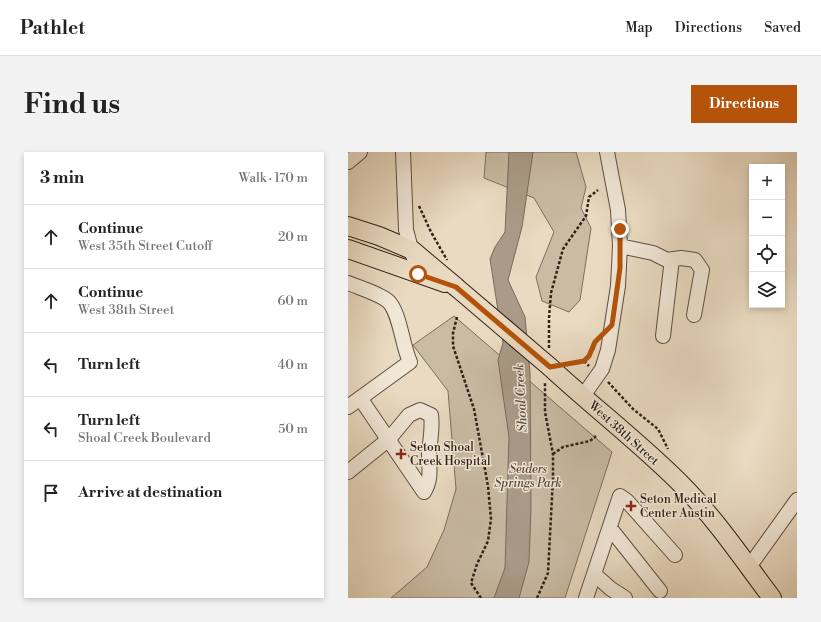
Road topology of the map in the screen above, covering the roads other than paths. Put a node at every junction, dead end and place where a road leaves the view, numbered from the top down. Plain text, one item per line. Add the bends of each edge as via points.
1 (360, 152) edge
2 (403, 152) edge
3 (607, 152) edge
4 (348, 162) edge
5 (348, 226) edge
6 (620, 246) junction
7 (348, 249) edge
8 (412, 250) junction
9 (672, 259) junction
10 (418, 274) junction
11 (348, 283) edge
12 (456, 287) junction
13 (694, 315) dead end
14 (662, 336) dead end
15 (583, 396) junction
16 (360, 398) junction
17 (348, 407) edge
18 (388, 439) junction
19 (348, 472) edge
20 (797, 500) edge
21 (610, 528) junction
22 (675, 556) dead end
23 (749, 567) junction
24 (594, 574) junction
25 (660, 591) dead end
26 (586, 598) edge
27 (625, 598) edge
28 (772, 598) edge

1 - 4 street
2 - 8 street via 406,230
3 - 6 street via 618,210
5 - 8 main road, West 38th Street
6 - 9 street via 653,253 667,260
6 - 15 street via 618,286 608,350 602,369
7 - 10 main road
8 - 10 street
8 - 12 main road, West 38th Street
9 - 13 street via 695,260 702,270
9 - 14 street
10 - 12 main road
11 - 16 street via 387,300 394,308 404,350 410,362
12 - 15 main road, West 38th Street, bridge
15 - 23 main road, West 38th Street via 685,488
16 - 17 street
16 - 18 street
18 - 18 street via 416,480 424,492 431,476 431,415 420,410 409,415
18 - 19 street
20 - 23 street
21 - 22 street via 620,496
21 - 24 street
21 - 25 street
23 - 28 main road, West 38th Street
24 - 26 street
24 - 27 street

